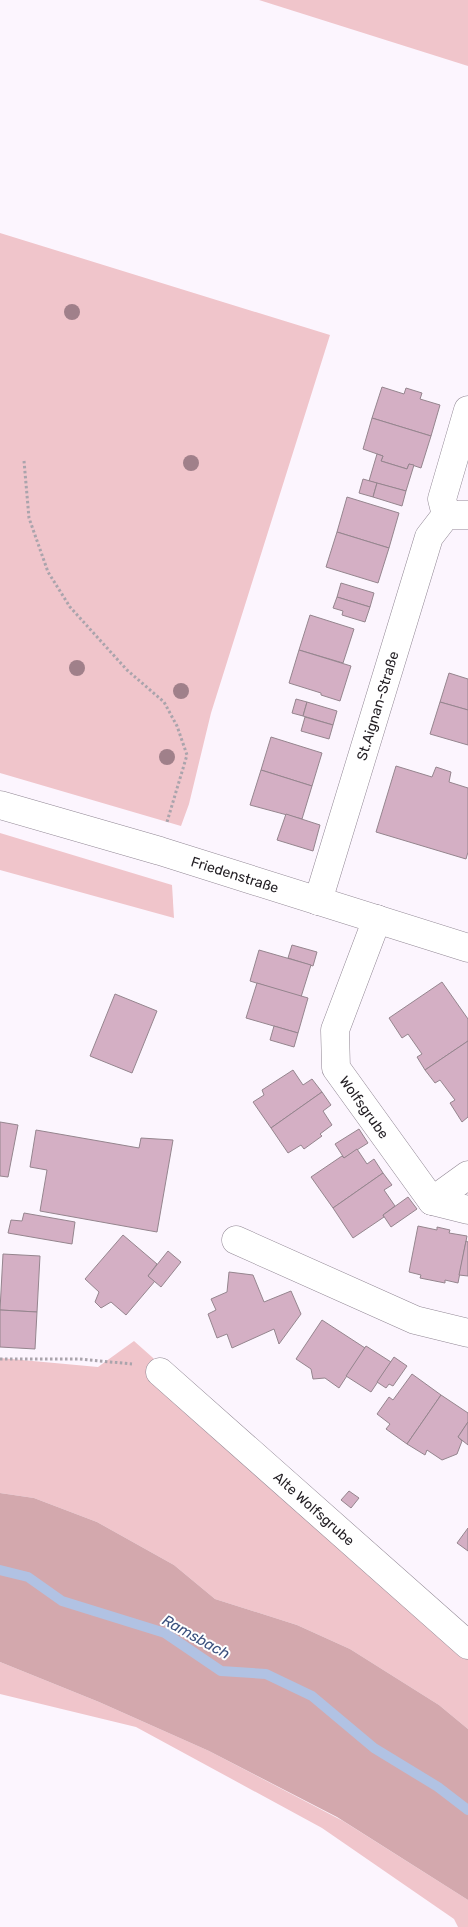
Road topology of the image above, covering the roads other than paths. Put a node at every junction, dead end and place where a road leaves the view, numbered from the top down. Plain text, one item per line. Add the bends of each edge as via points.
1 (468, 410) edge
2 (457, 515) edge
3 (0, 805) edge
4 (318, 901) junction
5 (377, 920) junction
6 (468, 948) edge
7 (468, 1175) edge
8 (432, 1201) junction
9 (468, 1210) edge
10 (236, 1240) dead end
11 (468, 1333) edge
12 (160, 1372) road end
13 (468, 1645) edge

1 - 2 street, St.Aignan-Straße via 442,499
2 - 4 street, St.Aignan-Straße via 429,537
3 - 4 street, Friedenstraße
4 - 5 street, Friedenstraße
5 - 6 street, Friedenstraße
5 - 8 street, Wolfsgrube via 335,1030 336,1068
7 - 8 street
8 - 9 street
10 - 11 street via 415,1320
12 - 13 street, Alte Wolfsgrube

